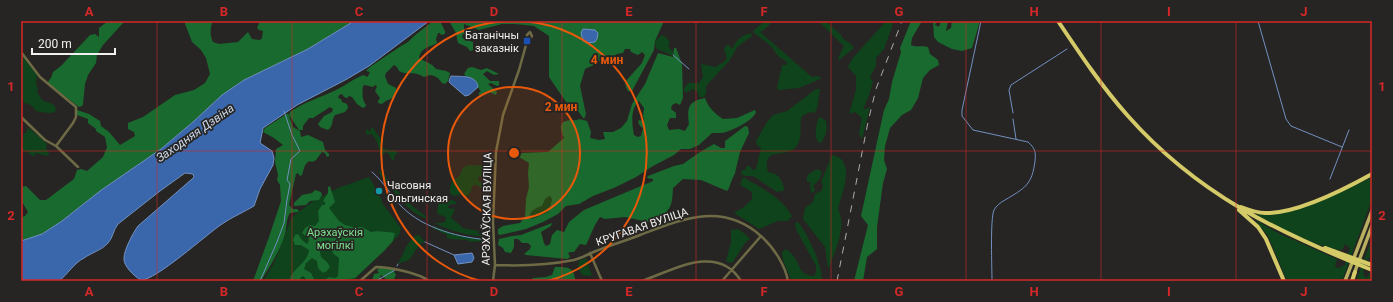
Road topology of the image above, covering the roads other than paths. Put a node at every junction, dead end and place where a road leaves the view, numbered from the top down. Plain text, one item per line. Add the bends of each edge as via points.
1 (1058, 21) edge
2 (526, 45) dead end
3 (21, 52) edge
4 (21, 118) edge
5 (56, 146) junction
6 (78, 167) dead end
7 (1372, 174) edge
8 (1229, 202) junction
9 (1372, 211) edge
10 (1372, 226) edge
11 (761, 236) junction
12 (590, 253) junction
13 (495, 265) junction
14 (1372, 268) edge
15 (732, 269) junction
16 (1355, 272) joint
17 (360, 281) edge
18 (429, 281) edge
19 (493, 281) edge
20 (602, 281) edge
21 (642, 281) edge
22 (722, 281) edge
23 (741, 281) edge
24 (788, 281) edge
25 (1284, 281) edge
26 (1345, 281) edge
27 (1352, 281) edge

1 - 8 highway via 1092,72 1129,117 1156,145
2 - 13 street, АРЭХАЎСКАЯ ВУЛІЦА via 503,116 496,152
3 - 5 street via 40,77 76,107 73,123
4 - 5 street via 45,140
5 - 6 street
7 - 8 highway via 1352,185 1279,212 1252,211
8 - 14 highway via 1279,230
8 - 25 highway via 1258,227 1266,239
9 - 26 main road
10 - 16 main road
11 - 12 street, КРУГАВАЯ ВУЛІЦА via 732,220 719,216 701,216 668,224
11 - 15 street
11 - 24 street, КРУГАВАЯ ВУЛІЦА via 778,257
12 - 13 street, КРУГАВАЯ ВУЛІЦА via 574,260 523,266
12 - 20 street
13 - 19 street, АРЭХАЎСКАЯ ВУЛІЦА
15 - 21 street via 721,263 705,261
15 - 22 street
15 - 23 street
16 - 27 highway
17 - 18 street via 376,266 390,267

